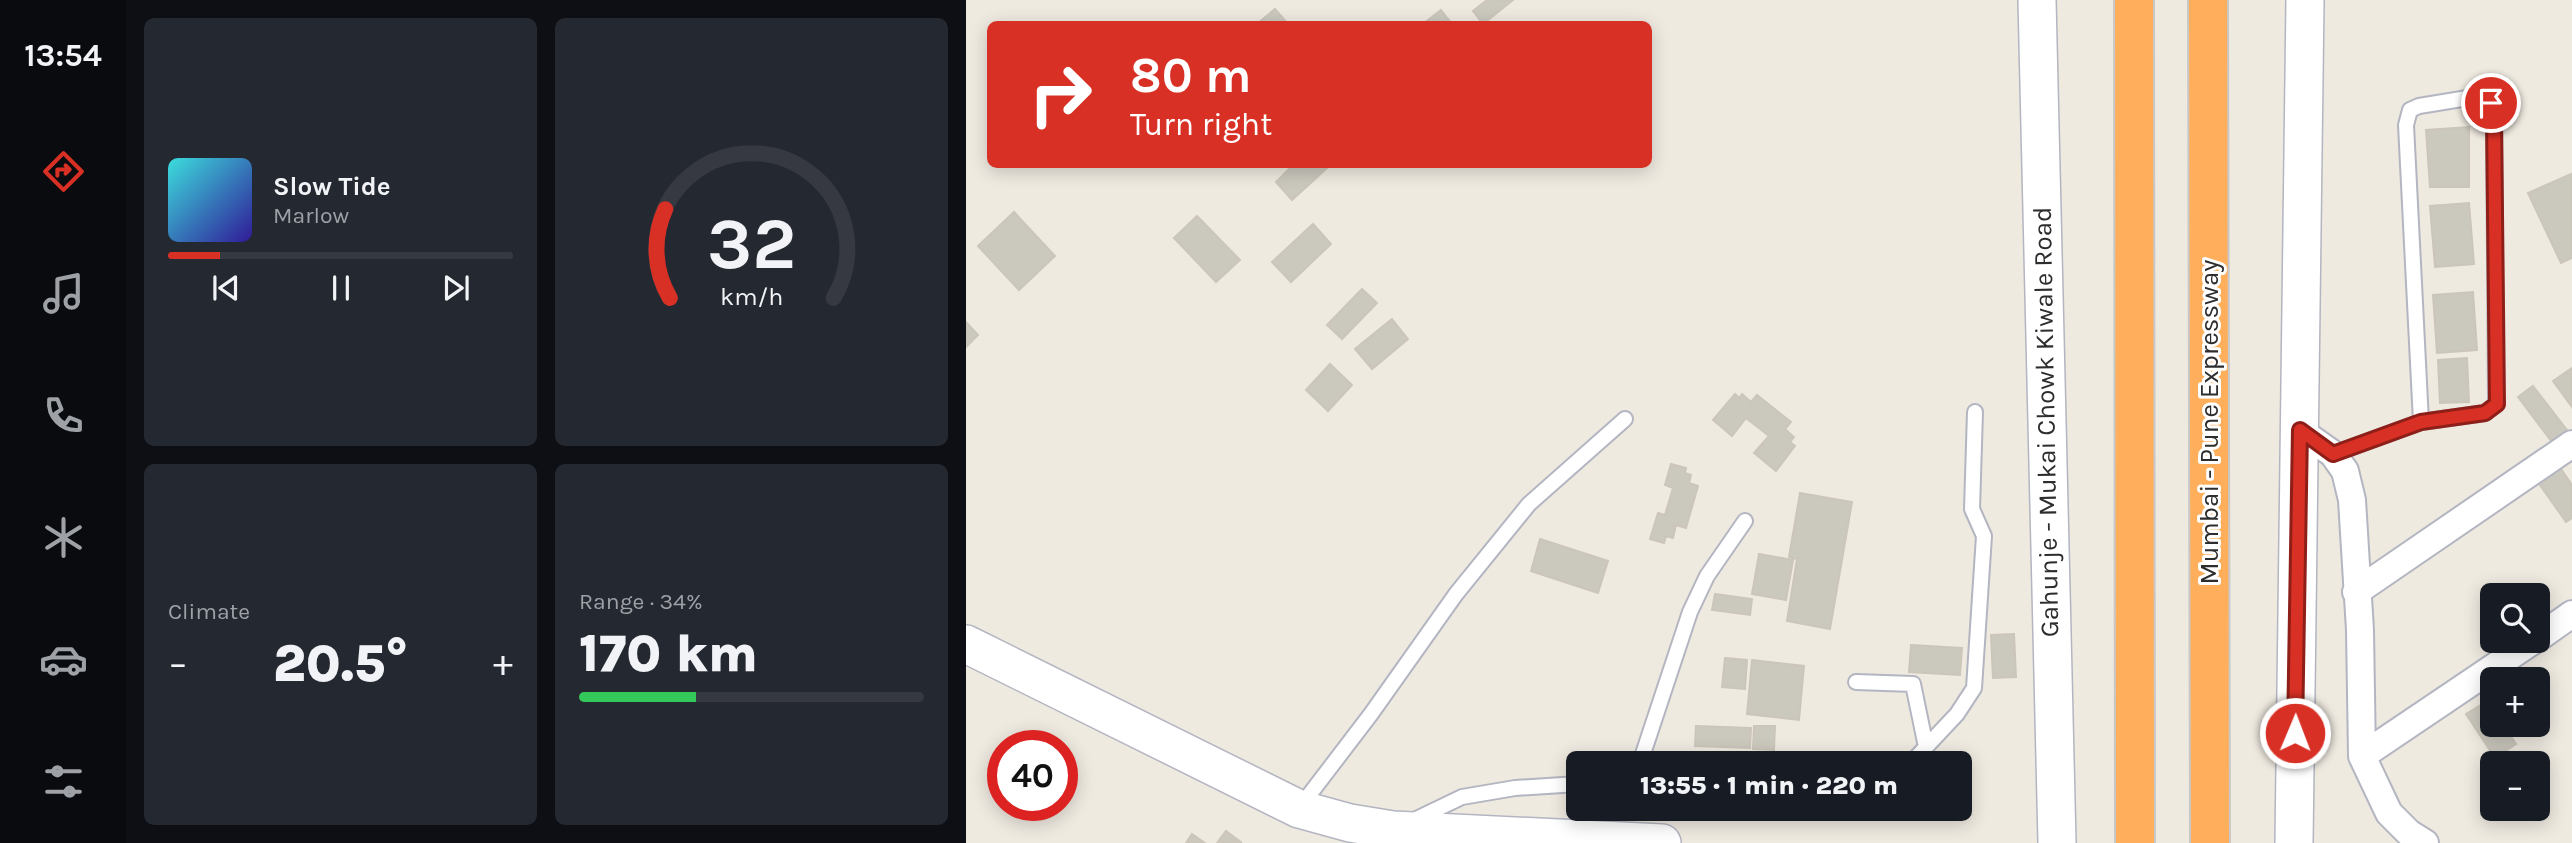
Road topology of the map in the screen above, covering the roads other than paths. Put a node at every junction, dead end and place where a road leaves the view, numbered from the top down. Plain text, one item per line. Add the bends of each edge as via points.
1 (2037, 0) edge
2 (2134, 0) edge
3 (2208, 0) edge
4 (2305, 0) edge
5 (1975, 412) dead end
6 (1625, 419) dead end
7 (2421, 422) junction
8 (2300, 430) junction
9 (2572, 444) edge
10 (2333, 454) junction
11 (1745, 521) dead end
12 (2356, 592) junction
13 (2572, 614) edge
14 (2550, 629) edge
15 (966, 645) edge
16 (2515, 653) edge
17 (1856, 682) dead end
18 (1926, 747) junction
19 (1644, 751) edge
20 (1922, 751) edge
21 (2362, 756) junction
22 (1566, 785) edge
23 (1299, 808) junction
24 (1393, 830) junction
25 (1662, 843) edge
26 (2057, 843) edge
27 (2135, 843) edge
28 (2210, 843) edge
29 (2294, 843) edge
30 (2425, 843) edge

1 - 26 street, Gahunje - Mukai Chowk Kiwale Road
2 - 27 highway
3 - 28 highway, Mumbai - Pune Expressway
4 - 8 street
5 - 18 lane via 1972,509 1984,536 1974,688
6 - 23 lane via 1529,504 1456,594
7 - 7 lane via 2485,413 2497,404 2494,116 2491,103 2480,96 2419,106 2410,110 2406,125
7 - 10 lane
8 - 10 street
8 - 29 street
9 - 12 street
10 - 12 street via 2345,471 2352,500
11 - 19 lane via 1707,576 1690,612
12 - 21 street
13 - 14 street
15 - 23 street
16 - 21 street
17 - 18 lane via 1913,684
18 - 20 lane
21 - 30 street via 2389,813
22 - 24 lane via 1462,797
23 - 24 street
24 - 25 street

